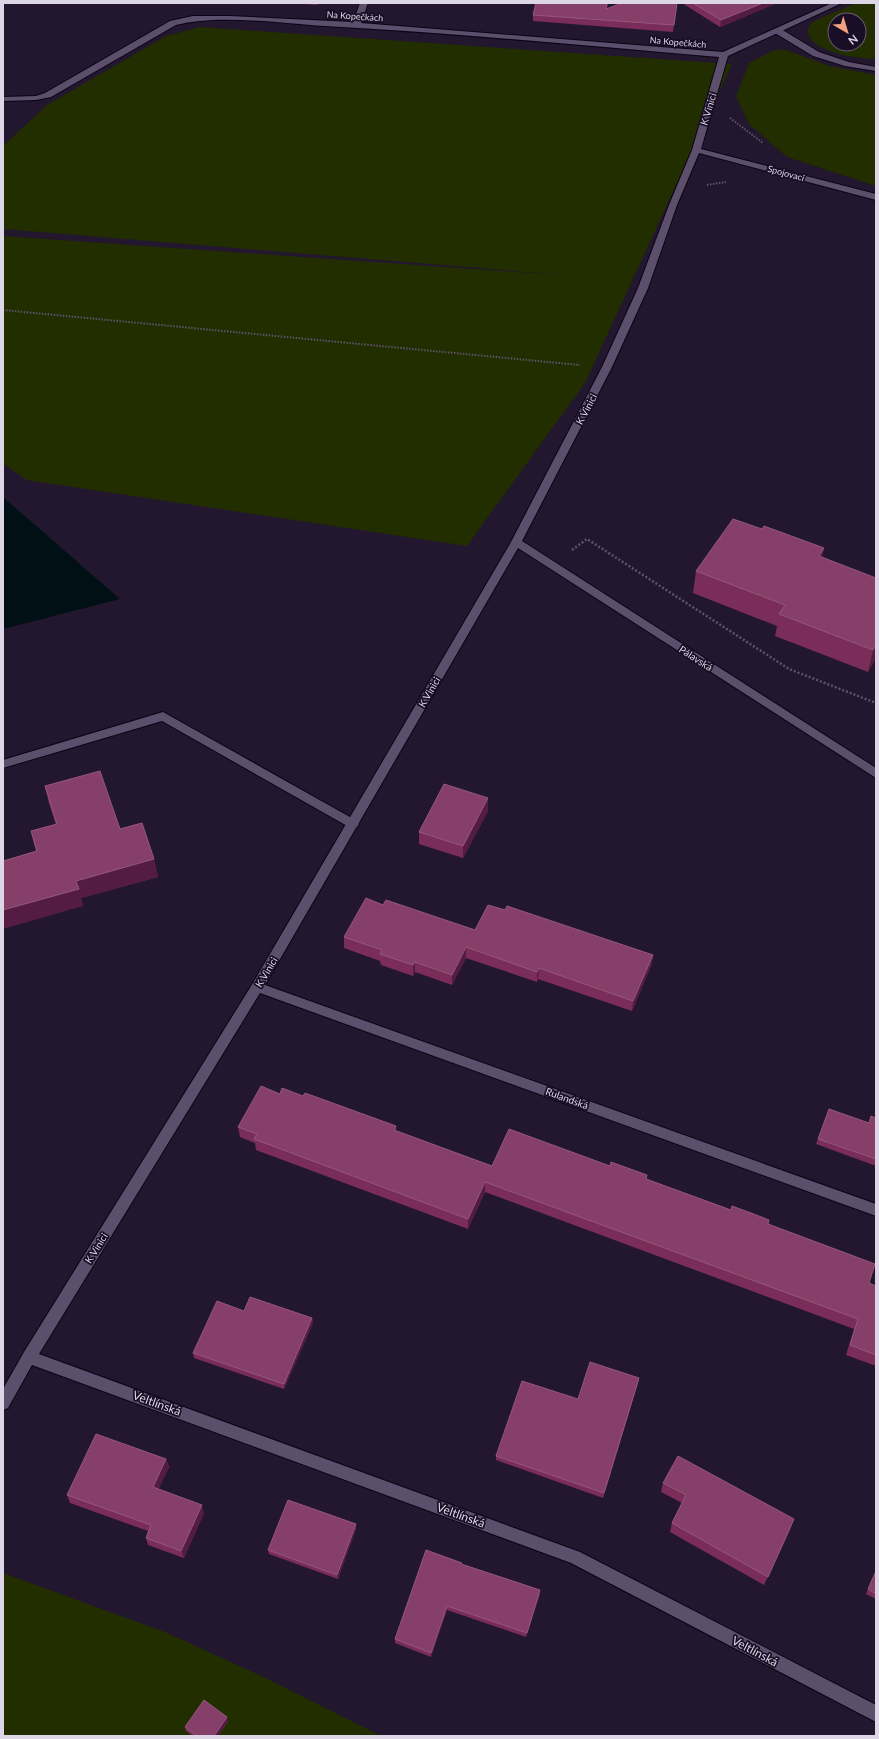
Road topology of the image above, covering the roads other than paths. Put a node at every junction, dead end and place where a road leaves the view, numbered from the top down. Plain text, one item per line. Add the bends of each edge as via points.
1 (364, 3) edge
2 (838, 3) edge
3 (356, 25) junction
4 (778, 31) junction
5 (724, 56) junction
6 (876, 69) edge
7 (3, 99) edge
8 (696, 150) junction
9 (876, 197) edge
10 (516, 542) junction
11 (3, 764) edge
12 (876, 774) edge
13 (353, 824) junction
14 (257, 987) junction
15 (876, 1210) edge
16 (29, 1357) junction
17 (3, 1403) edge
18 (876, 1714) edge

1 - 3 street
2 - 4 street
3 - 5 street, Na Kopečkách
3 - 7 street, Na Kopečkách via 230,18 183,20 173,23 48,95
4 - 5 street
4 - 6 street via 816,54
5 - 8 street, K Vinici
8 - 9 street, Spojovací
8 - 10 street, K Vinici via 643,288 607,367
10 - 12 street, Pálavská
10 - 13 street, K Vinici
11 - 13 street via 163,716
13 - 14 street, K Vinici
14 - 15 street, Rulandská
14 - 16 street, K Vinici
16 - 17 street, K Vinici
16 - 18 street, Veltlínská via 575,1557

